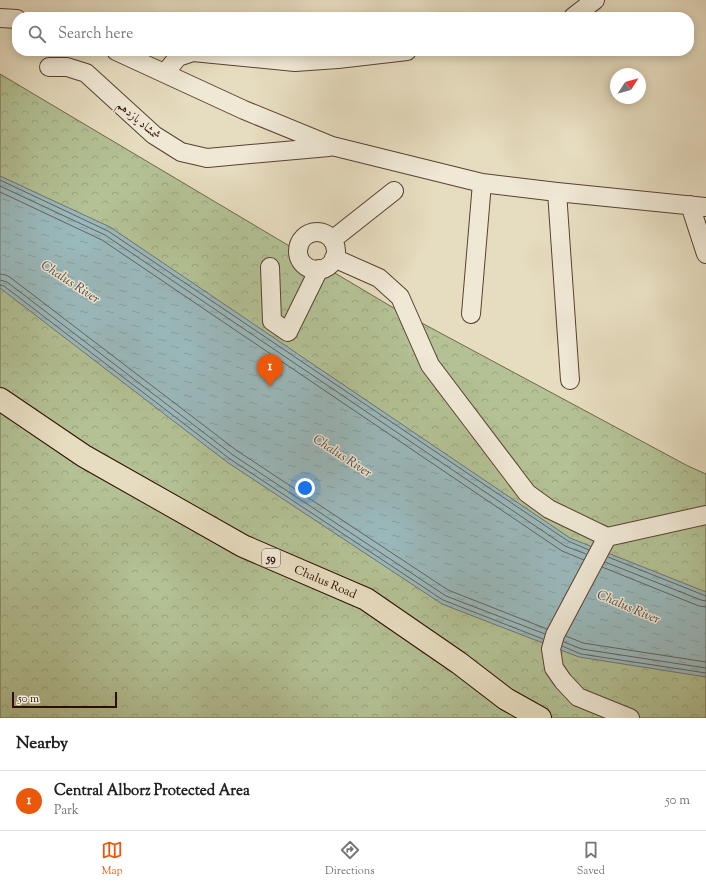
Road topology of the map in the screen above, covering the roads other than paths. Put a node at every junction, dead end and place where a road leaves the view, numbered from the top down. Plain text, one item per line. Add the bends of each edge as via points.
1 (594, 0) edge
2 (578, 12) edge
3 (0, 18) edge
4 (12, 19) edge
5 (127, 56) edge
6 (181, 56) edge
7 (234, 56) edge
8 (364, 56) edge
9 (49, 67) dead end
10 (165, 73) junction
11 (332, 146) junction
12 (482, 183) junction
13 (394, 191) dead end
14 (557, 192) junction
15 (698, 206) edge
16 (332, 240) junction
17 (706, 254) edge
18 (334, 258) junction
19 (270, 267) dead end
20 (319, 269) junction
21 (471, 314) dead end
22 (570, 380) dead end
23 (0, 399) edge
24 (706, 515) edge
25 (603, 544) junction
26 (540, 718) edge
27 (630, 718) edge

1 - 2 street
3 - 4 street
5 - 10 street
6 - 10 street
7 - 8 street via 295,62
9 - 11 street, شمشاد یازدهم via 66,67 86,73 154,135 181,152 208,158
10 - 11 street via 244,110
11 - 12 street
12 - 14 street
12 - 21 street
13 - 16 street
14 - 15 street
14 - 22 street
15 - 17 street
16 - 18 street
16 - 20 street via 316,232 301,240 298,252 302,262 307,267
18 - 20 street
18 - 25 street via 379,278 400,297 430,365 527,493
19 - 20 street via 272,321 288,332
23 - 26 main road, Chalus Road / 59 via 84,456 243,546 366,600 459,663 506,699
24 - 25 street
25 - 27 street via 555,635 551,649 554,668 578,697

